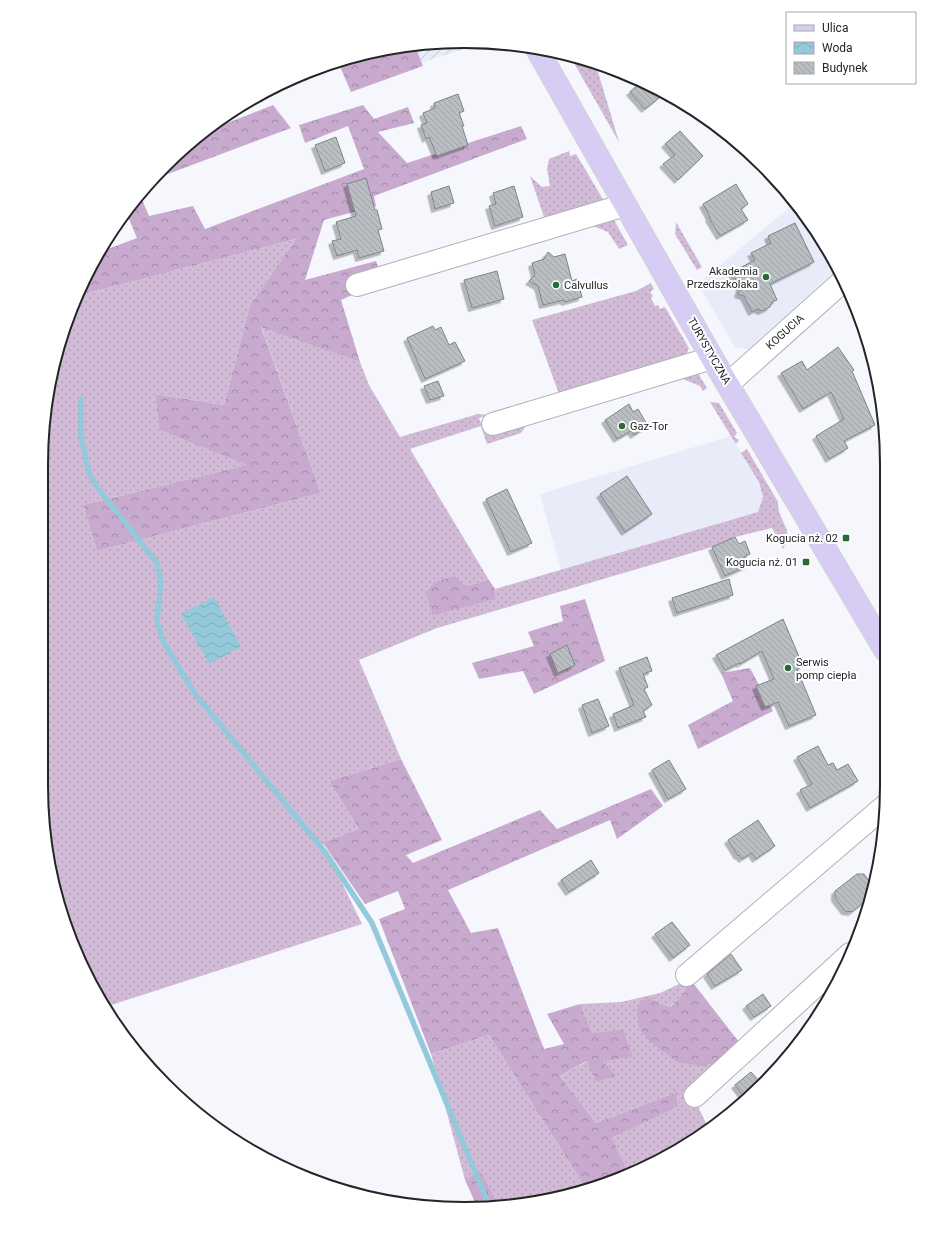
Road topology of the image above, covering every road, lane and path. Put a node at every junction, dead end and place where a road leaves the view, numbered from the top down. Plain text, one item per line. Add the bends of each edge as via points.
1 (541, 55) edge
2 (625, 205) junction
3 (839, 284) edge
4 (357, 285) dead end
5 (712, 358) junction
6 (728, 384) junction
7 (493, 424) dead end
8 (880, 642) edge
9 (879, 811) edge
10 (840, 963) edge
11 (687, 975) dead end
12 (695, 1096) dead end

1 - 2 main road, TURYSTYCZNA
2 - 4 street
2 - 5 main road, TURYSTYCZNA
3 - 6 street, KOGUCIA
5 - 6 main road, TURYSTYCZNA
5 - 7 street
6 - 8 main road, TURYSTYCZNA
9 - 11 street
10 - 12 street

